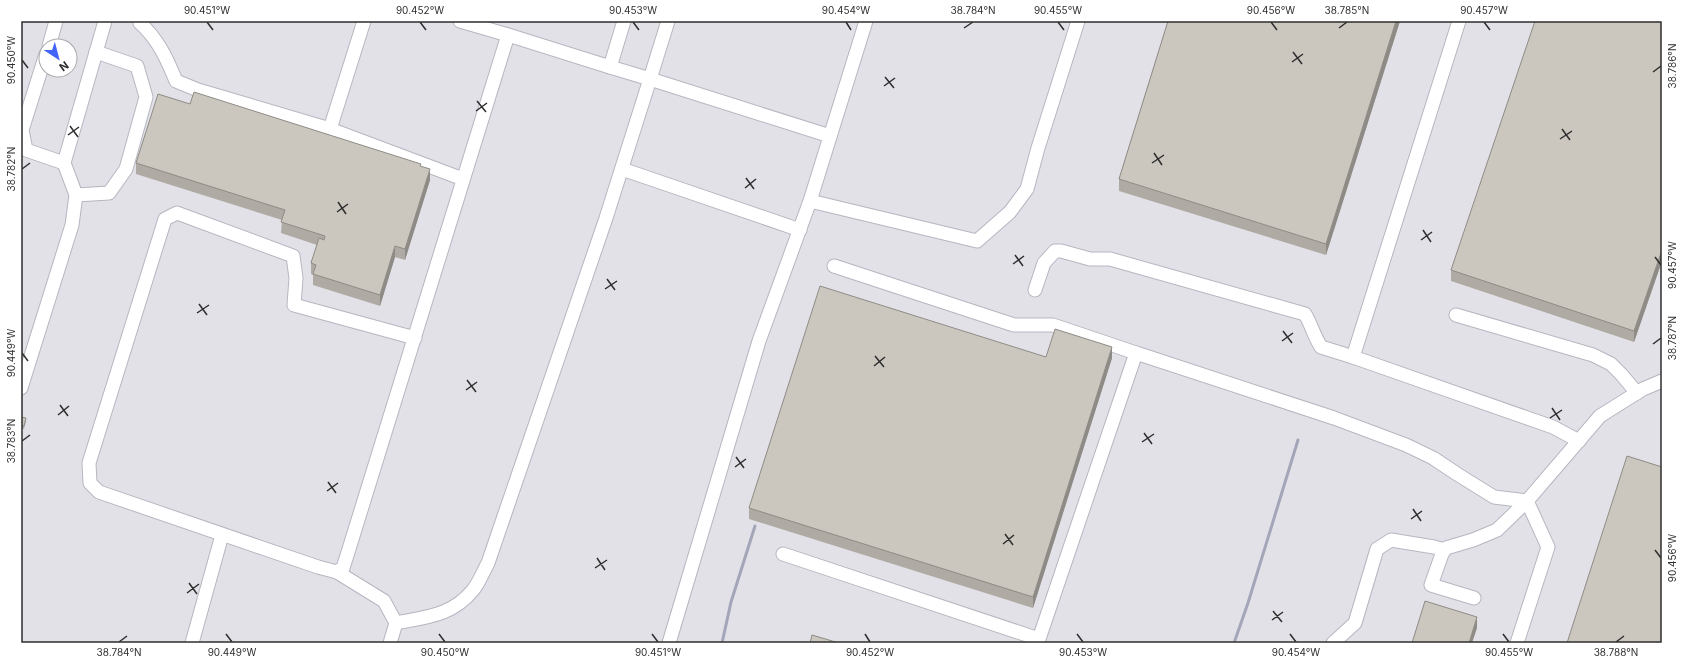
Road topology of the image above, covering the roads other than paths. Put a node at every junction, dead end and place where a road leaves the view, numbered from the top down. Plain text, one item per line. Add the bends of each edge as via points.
1 (56, 21) edge
2 (105, 21) edge
3 (141, 21) edge
4 (364, 21) edge
5 (460, 21) edge
6 (624, 21) edge
7 (668, 21) edge
8 (866, 21) edge
9 (1078, 21) edge
10 (1459, 21) edge
11 (508, 35) junction
12 (51, 38) edge
13 (96, 52) junction
14 (610, 68) junction
15 (38, 78) edge
16 (650, 79) junction
17 (330, 129) junction
18 (830, 136) junction
19 (64, 163) junction
20 (622, 168) junction
21 (464, 180) junction
22 (76, 195) junction
23 (810, 201) junction
24 (800, 230) junction
25 (834, 266) dead end
26 (1035, 290) dead end
27 (1456, 315) dead end
28 (414, 338) junction
29 (1136, 353) junction
30 (1353, 356) junction
31 (1662, 381) edge
32 (21, 388) edge
33 (1637, 393) junction
34 (1579, 441) junction
35 (1527, 501) junction
36 (222, 535) junction
37 (1444, 550) junction
38 (783, 554) dead end
39 (337, 572) junction
40 (1474, 598) dead end
41 (396, 623) junction
42 (192, 643) edge
43 (390, 643) edge
44 (669, 643) edge
45 (1333, 643) edge
46 (1517, 643) edge

1 - 12 street
2 - 13 street
3 - 17 street via 164,54 176,81 198,90
4 - 17 street
5 - 11 street
6 - 14 street
7 - 16 street
8 - 18 street
9 - 23 street via 1027,188 1010,212 977,241
10 - 30 street
11 - 14 street
11 - 21 street
13 - 19 street
13 - 22 street via 137,66 146,97 126,169 109,193
14 - 16 street
15 - 19 street via 22,130 26,150
16 - 18 street
16 - 20 street
17 - 21 street
18 - 23 street
19 - 22 street
20 - 24 street
20 - 41 street via 488,563 474,590 454,609 438,615
21 - 28 street
22 - 32 street via 72,225
23 - 24 street
24 - 44 street via 759,341
25 - 29 street via 1014,326 1053,325
26 - 30 street via 1044,263 1055,251 1090,259 1110,259 1305,314 1321,347
27 - 33 street via 1593,355 1611,364
28 - 36 street via 294,305 296,278 293,256 177,213 165,219 89,463 90,483 99,492
28 - 39 street via 343,568
29 - 35 street via 1334,418 1406,445 1433,458 1494,497
29 - 38 street via 1039,639
30 - 34 street via 1553,427
31 - 33 street
33 - 34 street via 1600,416
34 - 35 street
35 - 37 street via 1497,530
35 - 46 street via 1548,547
36 - 39 street
36 - 42 street
37 - 40 street via 1432,585
37 - 45 street via 1391,540 1377,549 1356,623
39 - 41 street via 384,601
41 - 43 street

